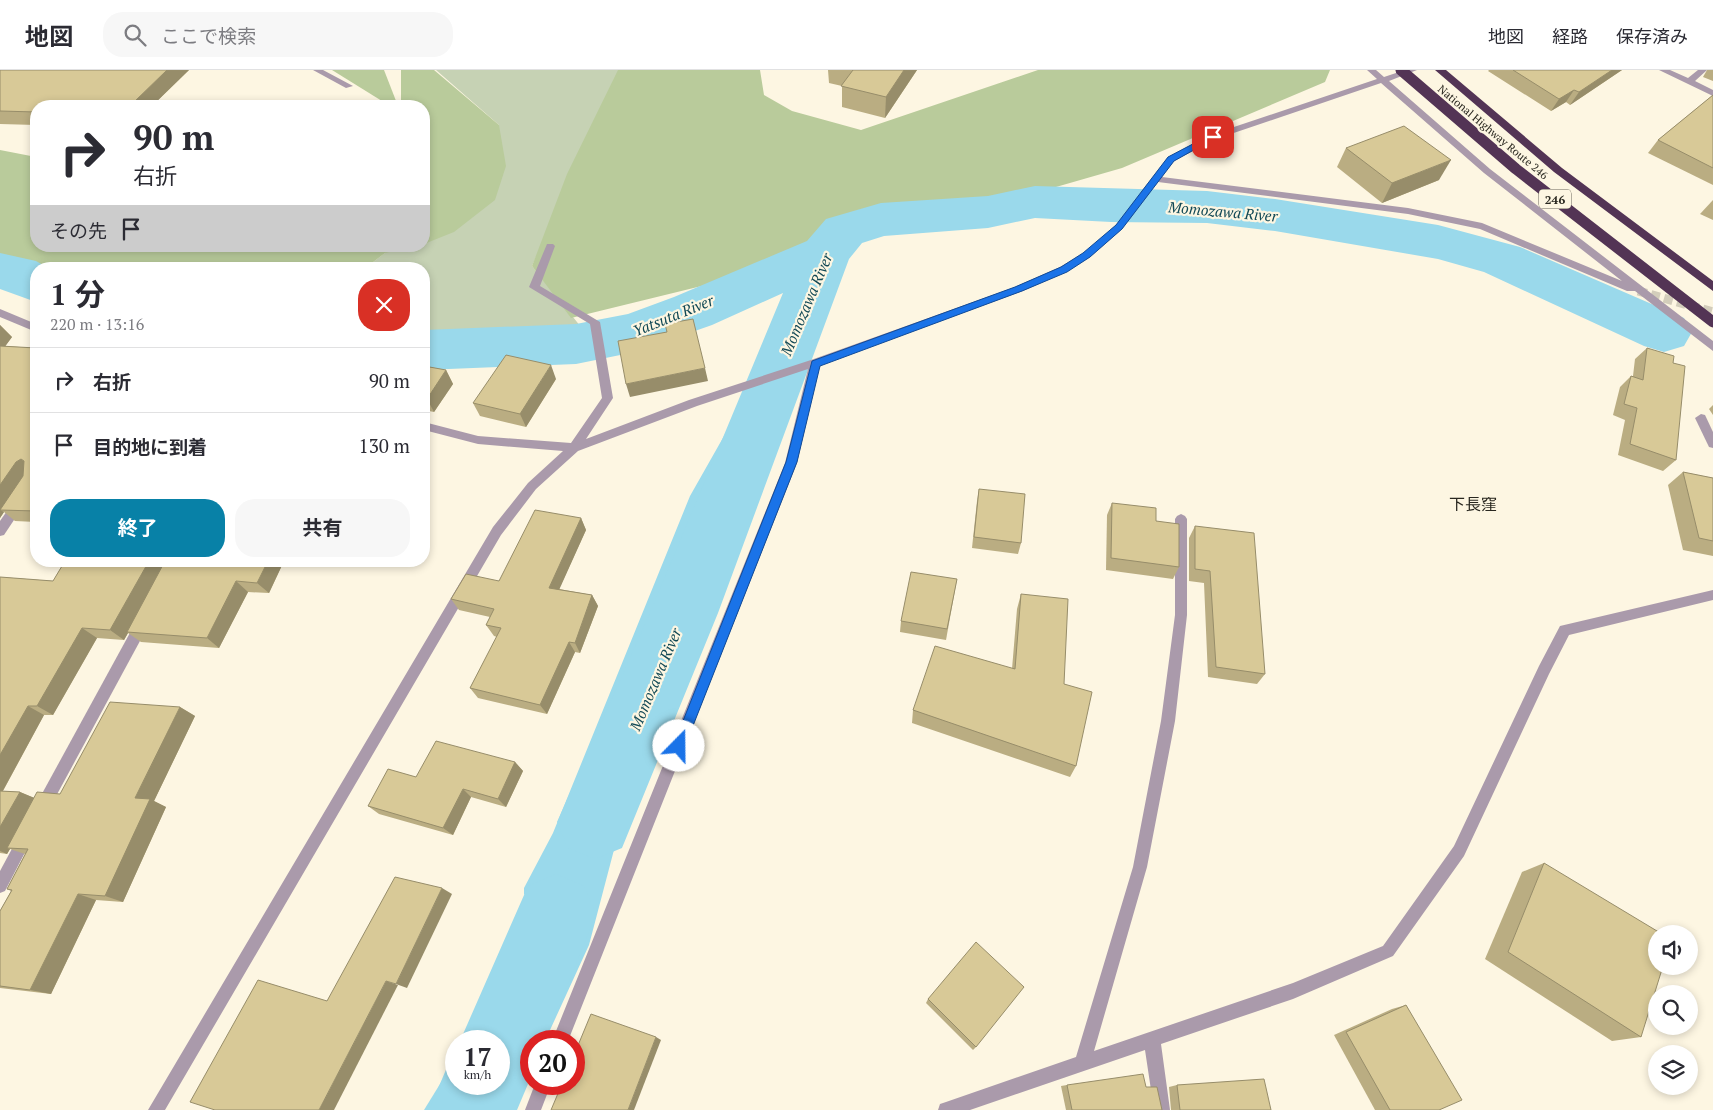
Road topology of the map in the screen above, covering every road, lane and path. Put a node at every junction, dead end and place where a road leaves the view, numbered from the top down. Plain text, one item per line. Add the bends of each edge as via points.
1 (317, 70) edge
2 (1371, 70) edge
3 (1401, 70) edge
4 (1413, 70) edge
5 (1440, 70) edge
6 (1663, 70) edge
7 (1703, 70) edge
8 (1382, 80) junction
9 (1688, 82) junction
10 (349, 86) dead end
11 (1713, 93) edge
12 (1152, 183) junction
13 (550, 246) dead end
14 (1713, 286) edge
15 (1631, 289) tunnel mouth
16 (0, 313) edge
17 (1713, 322) edge
18 (30, 326) edge
19 (1713, 347) edge
20 (815, 363) junction
21 (1702, 418) dead end
22 (430, 428) edge
23 (1713, 444) edge
24 (574, 448) junction
25 (30, 487) edge
26 (1182, 519) dead end
27 (0, 531) edge
28 (1713, 595) edge
29 (148, 614) edge
30 (0, 886) edge
31 (564, 1030) edge
32 (1152, 1039) junction
33 (1082, 1063) junction
34 (539, 1095) edge
35 (156, 1110) edge
36 (533, 1110) edge
37 (946, 1110) edge
38 (1162, 1110) edge

1 - 10 street
2 - 8 street
3 - 17 highway, National Highway Route 246 / 246, bridge via 1516,169
4 - 8 street
5 - 14 highway, National Highway Route 246 / 246 via 1558,170
6 - 9 street
7 - 9 street
8 - 12 street via 1213,137 1171,159
8 - 19 street via 1487,171
9 - 11 street
12 - 15 street via 1400,210 1482,226
12 - 20 street via 1119,227 1087,255 1064,269
13 - 24 street via 534,287 595,322 608,398
16 - 18 street
20 - 24 street via 693,403
20 - 31 street via 791,462
21 - 23 street
22 - 24 street via 478,440
24 - 35 street via 532,486 497,531
25 - 27 street
26 - 33 street via 1181,615 1168,721 1140,867
28 - 32 street via 1565,630 1459,851 1388,951 1293,991
29 - 30 street
32 - 33 street
32 - 38 street
33 - 37 street
34 - 36 street

